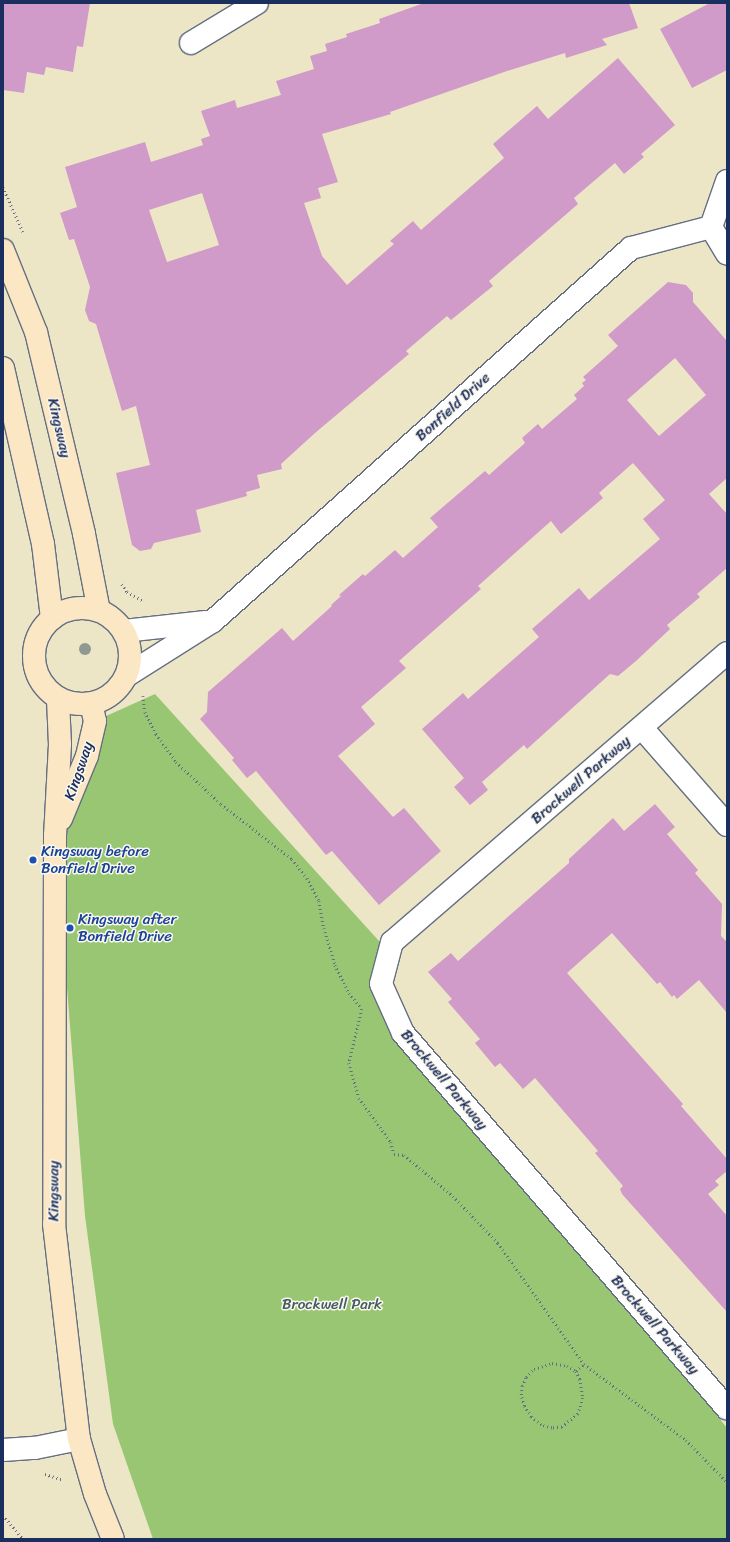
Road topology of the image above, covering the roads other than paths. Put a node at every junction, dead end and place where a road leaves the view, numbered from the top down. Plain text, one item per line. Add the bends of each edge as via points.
1 (257, 3) edge
2 (191, 43) dead end
3 (727, 181) edge
4 (711, 227) junction
5 (3, 250) edge
6 (727, 254) edge
7 (3, 368) edge
8 (99, 611) junction
9 (52, 618) junction
10 (213, 621) junction
11 (124, 631) junction
12 (727, 654) edge
13 (126, 676) junction
14 (58, 699) junction
15 (91, 704) junction
16 (642, 728) junction
17 (727, 825) edge
18 (55, 835) junction
19 (727, 1408) edge
20 (79, 1439) junction
21 (3, 1450) edge
22 (113, 1539) edge

1 - 2 street
3 - 4 street
4 - 6 street
4 - 10 street, Bonfield Drive via 631,248
5 - 8 main road, Kingsway via 36,332 84,534
7 - 9 main road via 43,544
8 - 9 main road via 83,608 66,610
8 - 11 main road via 113,619
9 - 14 main road via 38,636 33,660 41,682
10 - 11 street
10 - 13 street, Bonfield Drive
11 - 13 main road via 130,647 130,666
12 - 16 street, Brockwell Parkway
13 - 15 main road via 123,684 109,697
14 - 15 main road via 74,704
14 - 18 main road, Kingsway via 60,744
15 - 18 main road, Kingsway via 95,721 87,756
16 - 17 street
16 - 19 street, Brockwell Parkway via 392,942 381,984 403,1034
18 - 20 main road, Kingsway via 54,1224
20 - 21 street via 35,1448
20 - 22 main road, Kingsway via 95,1494

